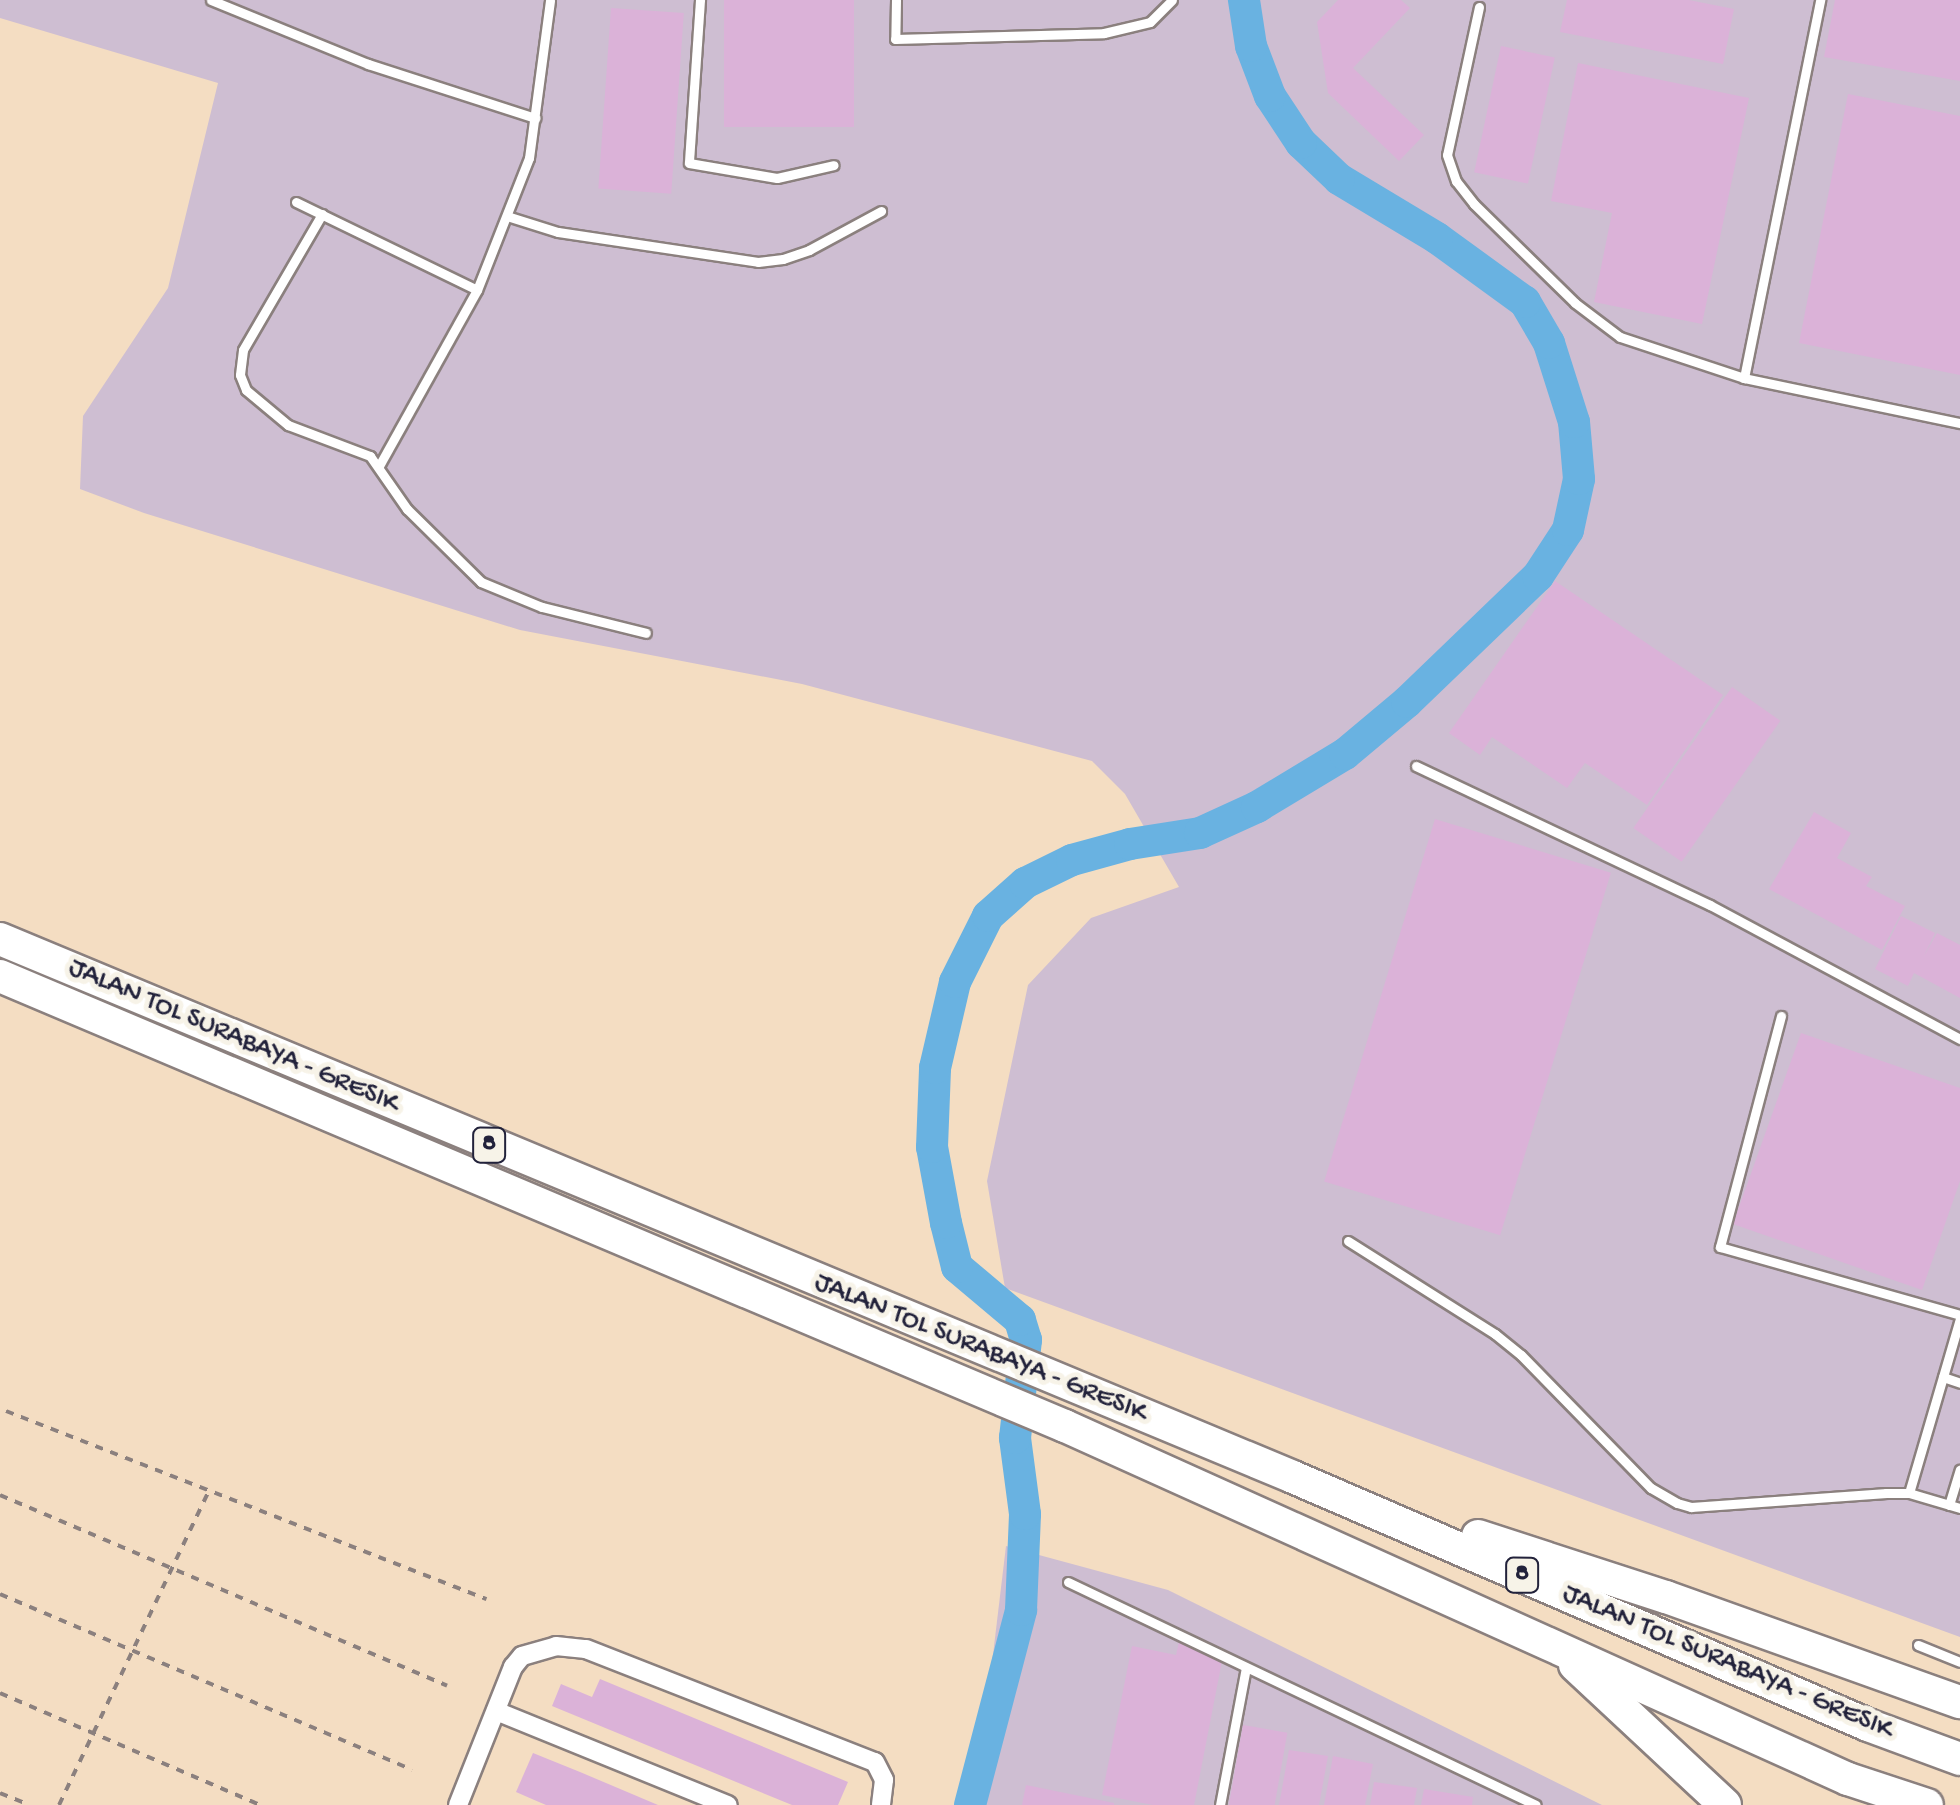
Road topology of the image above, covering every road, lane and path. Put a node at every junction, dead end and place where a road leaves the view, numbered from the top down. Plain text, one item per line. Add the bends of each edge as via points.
1 (210, 0) edge
2 (550, 0) edge
3 (700, 0) edge
4 (896, 0) edge
5 (1172, 0) edge
6 (1820, 0) edge
7 (1479, 6) dead end
8 (534, 118) junction
9 (834, 165) dead end
10 (296, 202) dead end
11 (881, 211) dead end
12 (322, 214) junction
13 (510, 216) junction
14 (477, 290) junction
15 (1744, 378) junction
16 (1960, 424) edge
17 (379, 466) junction
18 (646, 633) dead end
19 (1416, 766) dead end
20 (0, 938) edge
21 (0, 976) edge
22 (1781, 1016) dead end
23 (1960, 1039) edge
24 (1348, 1241) dead end
25 (1960, 1317) edge
26 (1943, 1377) junction
27 (1960, 1383) edge
28 (6, 1410) dead end
29 (1960, 1470) edge
30 (1293, 1477) junction
31 (208, 1492) junction
32 (1909, 1494) junction
33 (0, 1496) edge
34 (1949, 1505) junction
35 (1960, 1508) edge
36 (172, 1568) junction
37 (1068, 1582) dead end
38 (0, 1594) edge
39 (486, 1599) dead end
40 (1918, 1645) dead end
41 (1556, 1648) junction
42 (132, 1651) junction
43 (1960, 1662) edge
44 (1246, 1668) junction
45 (447, 1686) dead end
46 (0, 1693) edge
47 (1960, 1702) edge
48 (496, 1712) junction
49 (93, 1733) junction
50 (1960, 1759) edge
51 (412, 1770) dead end
52 (0, 1793) edge
53 (464, 1803) edge
54 (29, 1805) edge
55 (59, 1805) edge
56 (260, 1805) edge
57 (728, 1805) edge
58 (881, 1805) edge
59 (1220, 1805) edge
60 (1536, 1805) edge
61 (1725, 1805) edge
62 (1927, 1805) edge

1 - 8 lane via 368,64
2 - 8 lane
3 - 9 lane via 688,163 776,178
4 - 5 lane via 895,39 1104,33 1150,22
6 - 15 lane
7 - 15 lane via 1447,138 1456,181 1575,303 1620,337
8 - 13 lane
10 - 12 lane
11 - 13 lane via 809,250 758,262 558,232
12 - 14 lane
12 - 17 lane via 243,350 240,375 262,407 288,426 362,453
13 - 14 lane
14 - 17 lane
15 - 16 lane
17 - 18 lane via 407,509 481,582 542,607
19 - 23 lane via 1710,904
20 - 30 highway, JALAN TOL SURABAYA - GRESIK / 8
21 - 41 highway, JALAN TOL SURABAYA - GRESIK / 8 via 966,1383
22 - 25 lane via 1720,1247
24 - 32 lane via 1521,1354 1651,1488 1678,1503
25 - 26 lane
26 - 27 lane
26 - 32 lane
28 - 31 path
29 - 34 lane
30 - 47 highway via 1666,1596
30 - 50 highway, JALAN TOL SURABAYA - GRESIK / 8
31 - 36 path
31 - 39 path
32 - 34 lane
33 - 36 path
34 - 35 lane
36 - 42 path
36 - 45 path
37 - 44 lane
38 - 42 path
40 - 43 lane
41 - 61 highway
41 - 62 highway, JALAN TOL SURABAYA - GRESIK / 8 via 1848,1779
42 - 49 path
42 - 51 path
44 - 59 lane
44 - 60 lane
46 - 49 path
48 - 53 street
48 - 57 street
48 - 58 street via 522,1656 556,1646 586,1649 875,1762 884,1780
49 - 55 path
49 - 56 path
52 - 54 path

